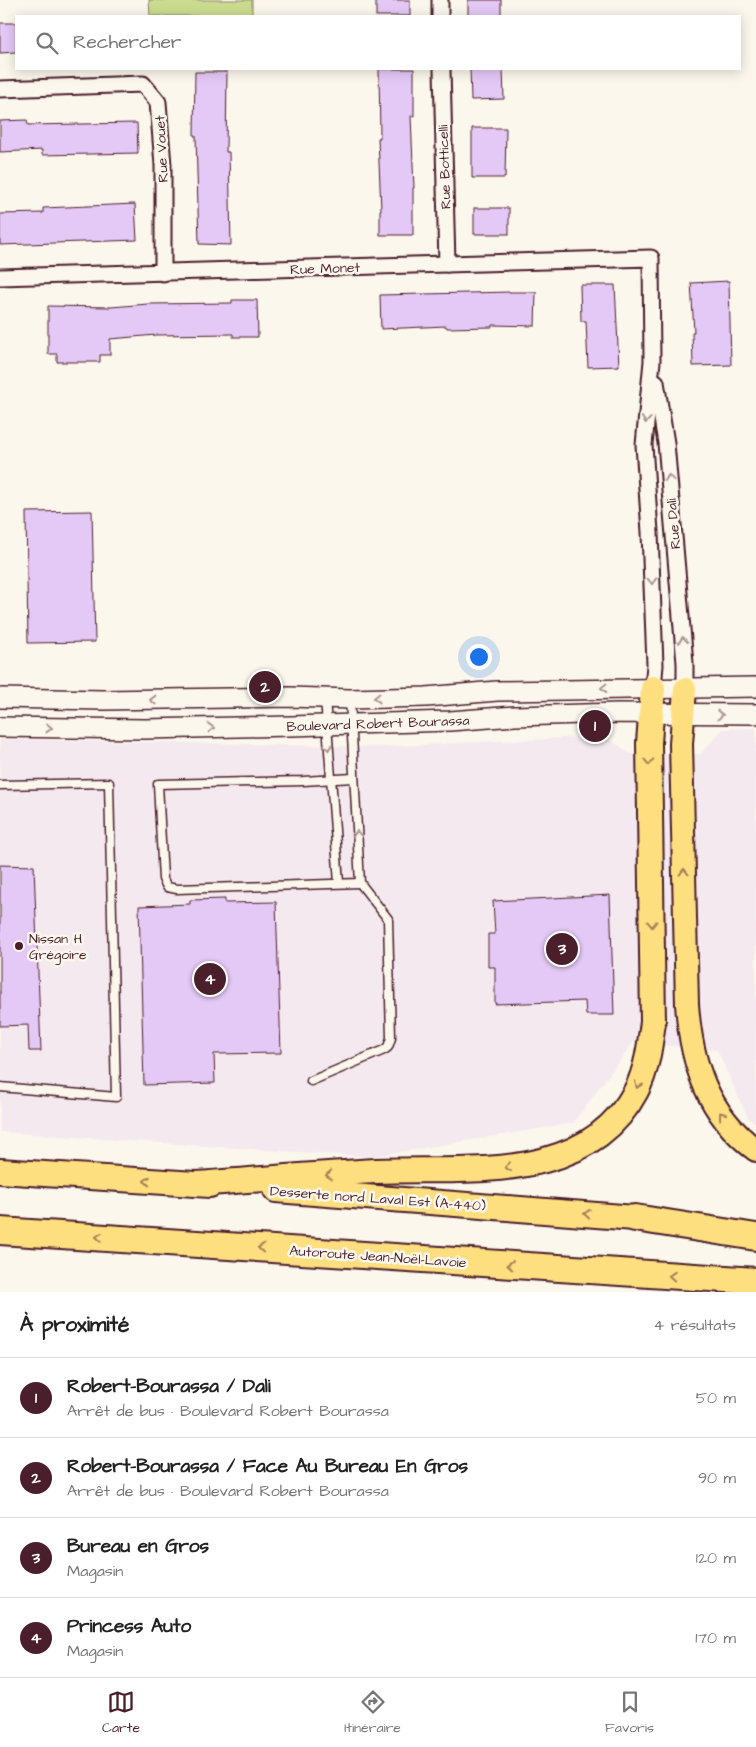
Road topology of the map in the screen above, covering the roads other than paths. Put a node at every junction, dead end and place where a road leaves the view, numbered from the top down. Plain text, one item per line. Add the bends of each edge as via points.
1 (440, 0) edge
2 (440, 15) edge
3 (442, 70) edge
4 (0, 89) edge
5 (651, 258) joint
6 (447, 264) junction
7 (163, 273) junction
8 (0, 278) edge
9 (652, 361) junction
10 (756, 687) edge
11 (653, 688) junction
12 (684, 689) junction
13 (0, 698) edge
14 (325, 698) junction
15 (350, 699) junction
16 (651, 713) junction
17 (683, 714) junction
18 (756, 714) edge
19 (351, 724) junction
20 (326, 725) junction
21 (0, 727) edge
22 (353, 778) junction
23 (331, 780) junction
24 (0, 785) edge
25 (360, 883) junction
26 (339, 884) junction
27 (311, 1081) dead end
28 (0, 1087) edge
29 (756, 1150) edge
30 (0, 1171) edge
31 (195, 1184) junction
32 (635, 1218) junction
33 (756, 1224) edge
34 (0, 1231) edge
35 (756, 1237) edge
36 (756, 1281) edge

1 - 2 street
3 - 6 street, Rue Botticelli
4 - 7 street, Rue Vouet via 143,84 158,102 163,166
5 - 6 street, Rue Monet
5 - 9 street, Rue Dali
6 - 7 street, Rue Monet
7 - 8 street, Rue Monet
9 -> 11 street, Rue Dali via 644,444 655,665
12 -> 9 street, Rue Dali via 685,663 666,443
10 - 12 street, Boulevard Robert Bourassa
11 - 12 street, Boulevard Robert Bourassa
11 -> 15 street, Boulevard Robert Bourassa via 497,691
11 - 16 highway
12 - 17 main road
14 -> 13 street, Boulevard Robert Bourassa
14 - 15 street, Boulevard Robert Bourassa
14 - 20 lane
15 - 19 lane
16 - 17 street, Boulevard Robert Bourassa
16 - 19 street, Boulevard Robert Bourassa
16 -> 31 highway via 653,1022 642,1077 630,1101 613,1122 572,1151 556,1158 524,1164 483,1169 377,1171
17 -> 18 street, Boulevard Robert Bourassa
29 -> 17 main road via 731,1127 712,1100 698,1071 690,1032
19 - 20 street, Boulevard Robert Bourassa
19 - 22 lane
21 -> 20 street, Boulevard Robert Bourassa via 145,729
20 -> 23 lane
22 - 23 lane
25 -> 22 lane
23 - 26 lane
23 - 26 lane via 158,784 163,879 167,887 178,889
24 - 28 lane via 109,783 116,1097
25 - 26 lane
25 - 27 lane via 388,919 391,1038 384,1050
31 -> 30 highway, Desserte nord Laval Est (A-440)
32 -> 31 highway, Desserte nord Laval Est (A-440)
32 - 33 main road, Desserte nord Laval Est (A-440)
32 - 35 highway
36 -> 34 highway, Autoroute Jean-Noël-Lavoie

